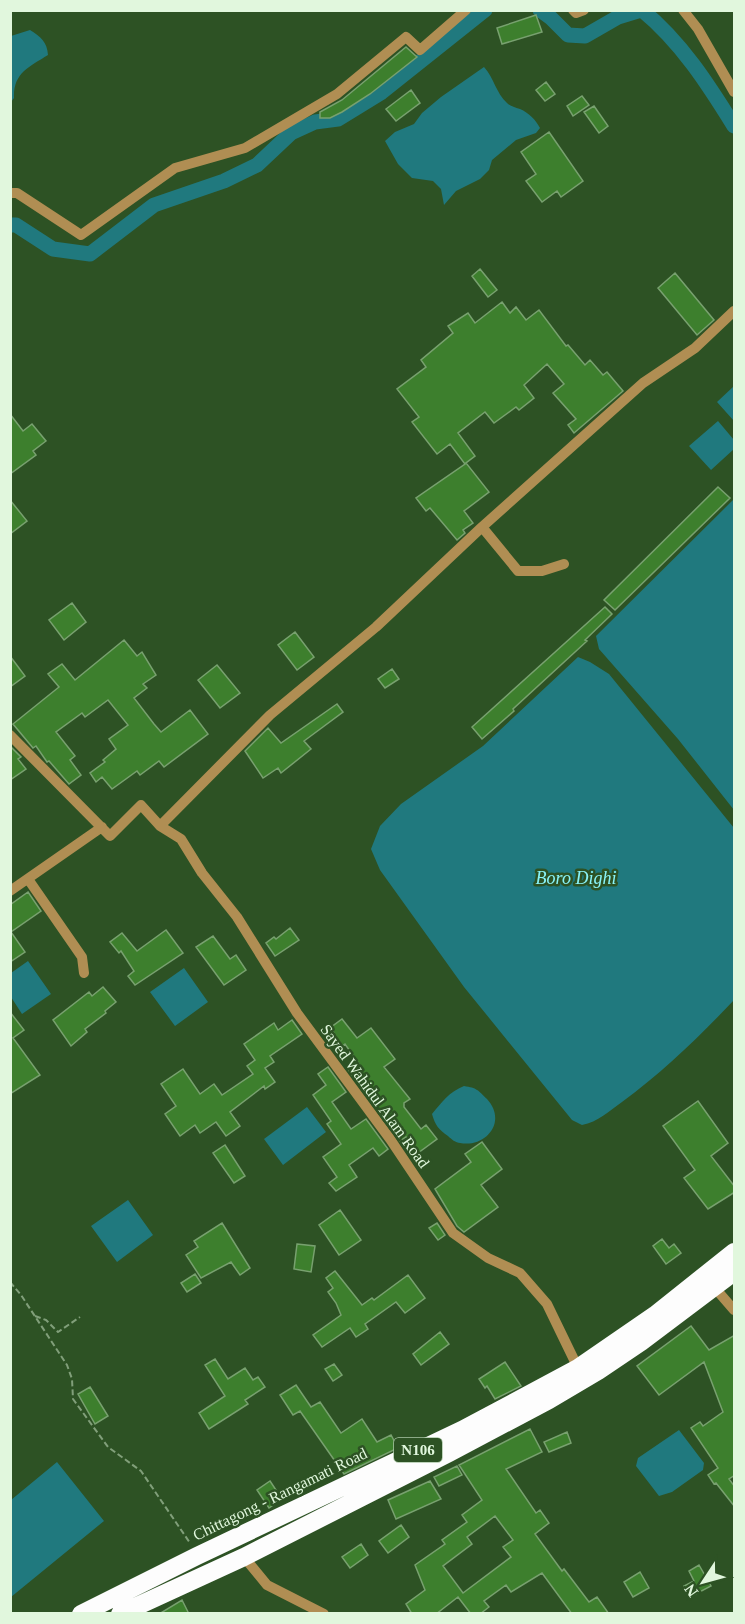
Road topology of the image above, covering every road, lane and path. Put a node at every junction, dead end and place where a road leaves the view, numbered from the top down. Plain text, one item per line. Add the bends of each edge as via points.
1 (466, 10) edge
2 (573, 10) edge
3 (584, 10) edge
4 (683, 10) edge
5 (735, 92) edge
6 (10, 193) edge
7 (735, 310) edge
8 (482, 527) junction
9 (564, 564) dead end
10 (10, 735) edge
11 (160, 826) junction
12 (102, 827) junction
13 (28, 879) junction
14 (10, 891) edge
15 (84, 973) dead end
16 (735, 1252) edge
17 (735, 1272) edge
18 (10, 1282) edge
19 (715, 1288) junction
20 (735, 1310) edge
21 (35, 1316) junction
22 (80, 1317) dead end
23 (578, 1368) junction
24 (197, 1556) junction
25 (244, 1557) junction
26 (144, 1600) edge
27 (81, 1614) edge
28 (120, 1614) edge
29 (324, 1614) edge

1 - 6 street via 420,50 406,37 337,94 245,148 175,168 81,235 17,193
2 - 3 street
4 - 5 street
7 - 8 street via 695,348 643,383
8 - 9 street via 518,571 542,571
8 - 11 street via 376,627 270,715
10 - 12 street
11 - 12 street, Sayed Wahidul Alam Road via 141,805 110,836
11 - 23 street, Sayed Wahidul Alam Road via 181,839 237,917 302,1020 364,1102 453,1233 488,1258 520,1273 547,1304
12 - 13 street
13 - 14 street
13 - 15 street via 82,957
16 - 23 highway, Chittagong - Rangamati Road / N106 via 655,1316
17 - 19 highway, Chittagong - Rangamati Road / N106
18 - 21 path
19 - 20 street
19 - 25 highway, Chittagong - Rangamati Road / N106 via 598,1371 549,1400
21 - 22 path via 58,1332
21 - 24 path via 67,1365 73,1399 108,1447 141,1471
23 - 24 highway, Chittagong - Rangamati Road / N106 via 462,1430
24 - 26 highway, Chittagong - Rangamati Road / N106
25 - 26 highway, Chittagong - Rangamati Road / N106
25 - 29 street via 267,1585
26 - 27 highway, Chittagong - Rangamati Road / N106
26 - 28 highway, Chittagong - Rangamati Road / N106

